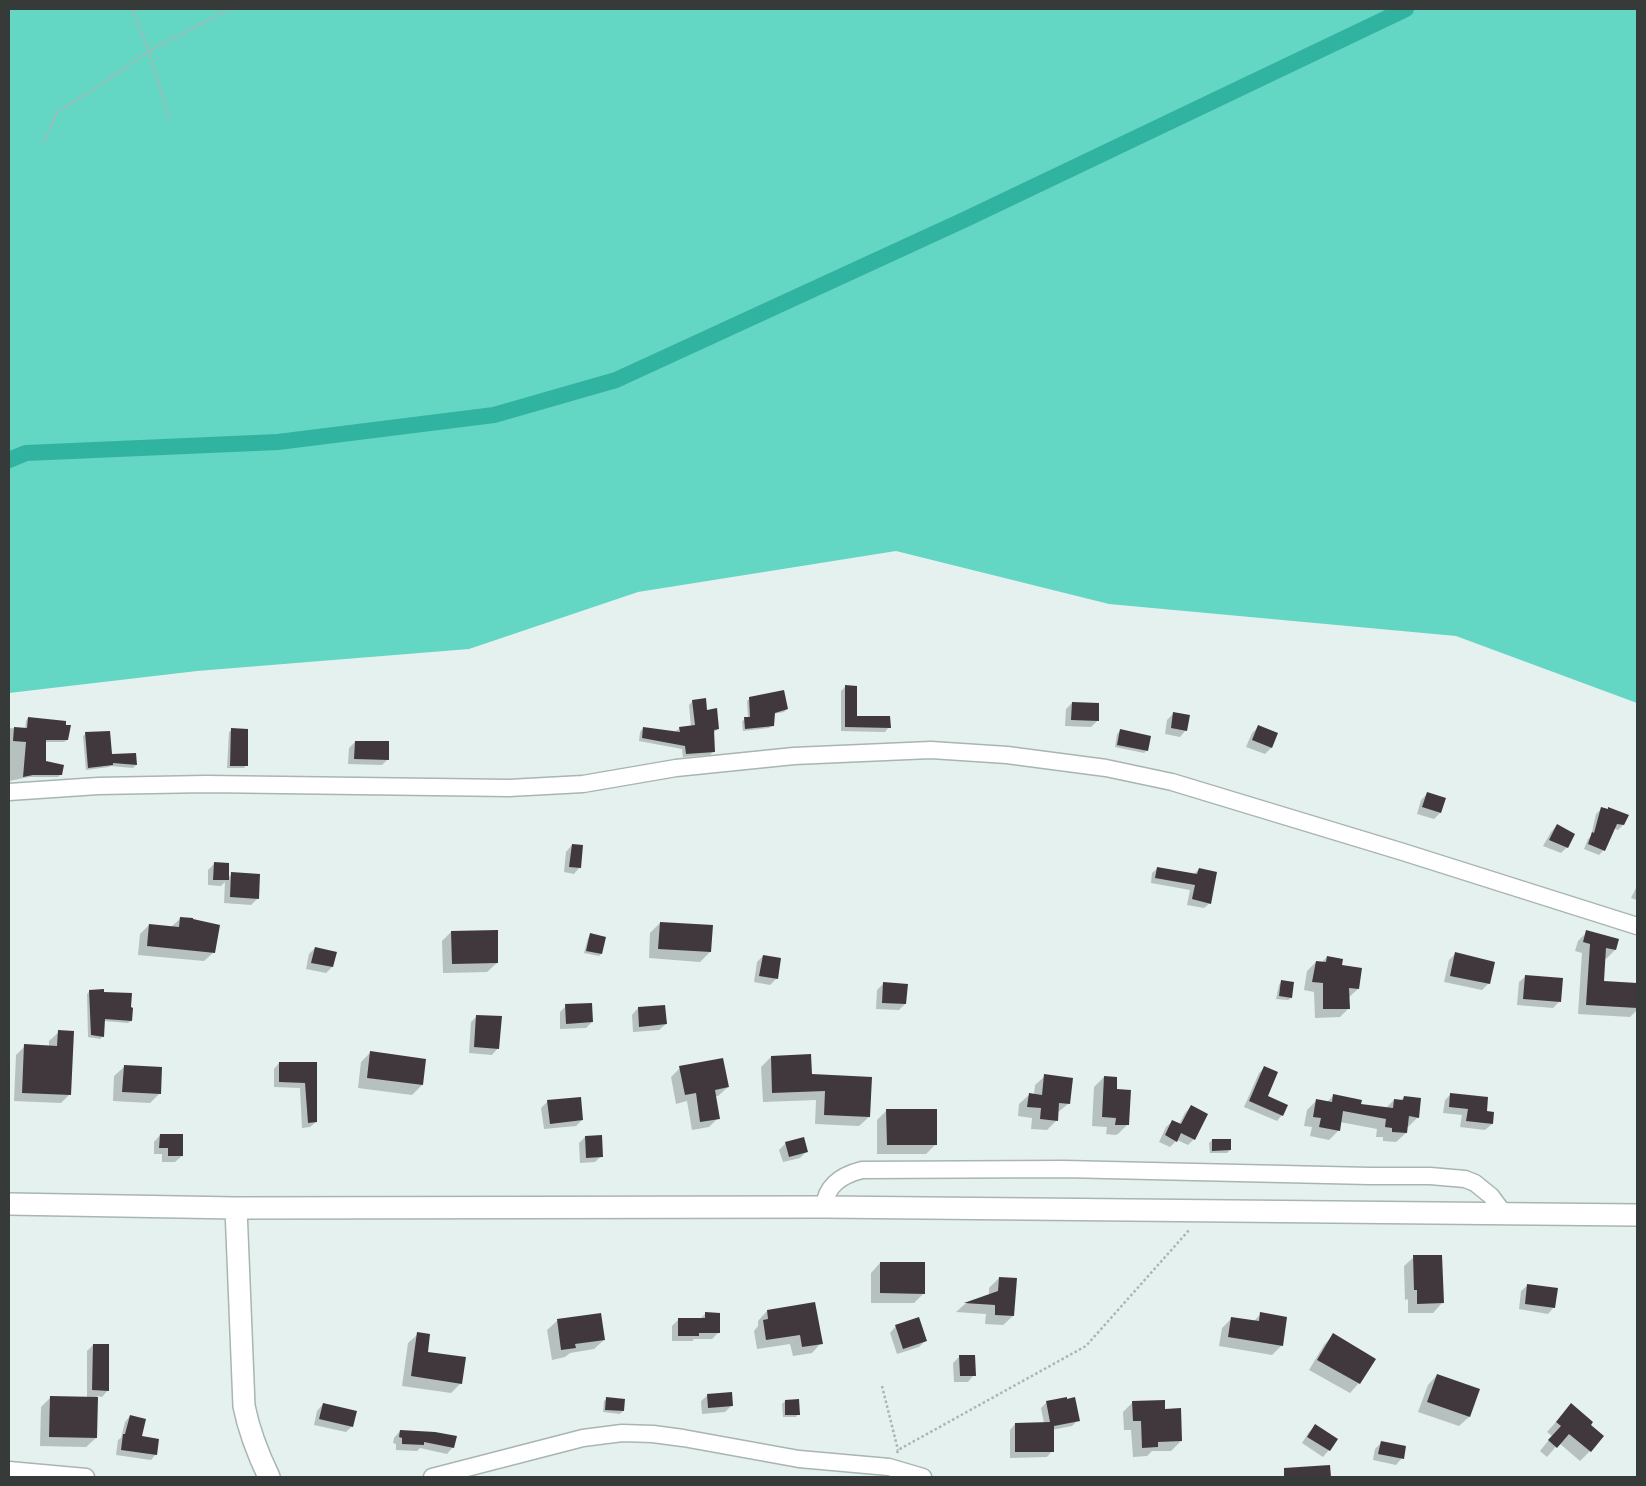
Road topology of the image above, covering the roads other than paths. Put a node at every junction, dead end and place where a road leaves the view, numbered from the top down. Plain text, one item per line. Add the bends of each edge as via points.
1 (9, 792) edge
2 (1637, 926) edge
3 (9, 1204) edge
4 (824, 1207) junction
5 (236, 1208) junction
6 (1505, 1215) junction
7 (1637, 1215) edge
8 (9, 1470) edge
9 (86, 1477) edge
10 (269, 1477) edge
11 (432, 1477) edge
12 (923, 1477) edge

1 - 2 street via 206,784 510,788 583,784 676,768 794,756 931,750 1007,755 1106,768 1172,782
3 - 5 main road
4 - 5 main road
4 - 6 main road
4 - 6 street via 824,1198 833,1184 849,1173 862,1170 1063,1169 1465,1179 1490,1196
5 - 10 main road via 244,1406 255,1447
6 - 7 main road
8 - 9 street
11 - 12 street via 583,1438 622,1433 683,1438 799,1459 889,1467

